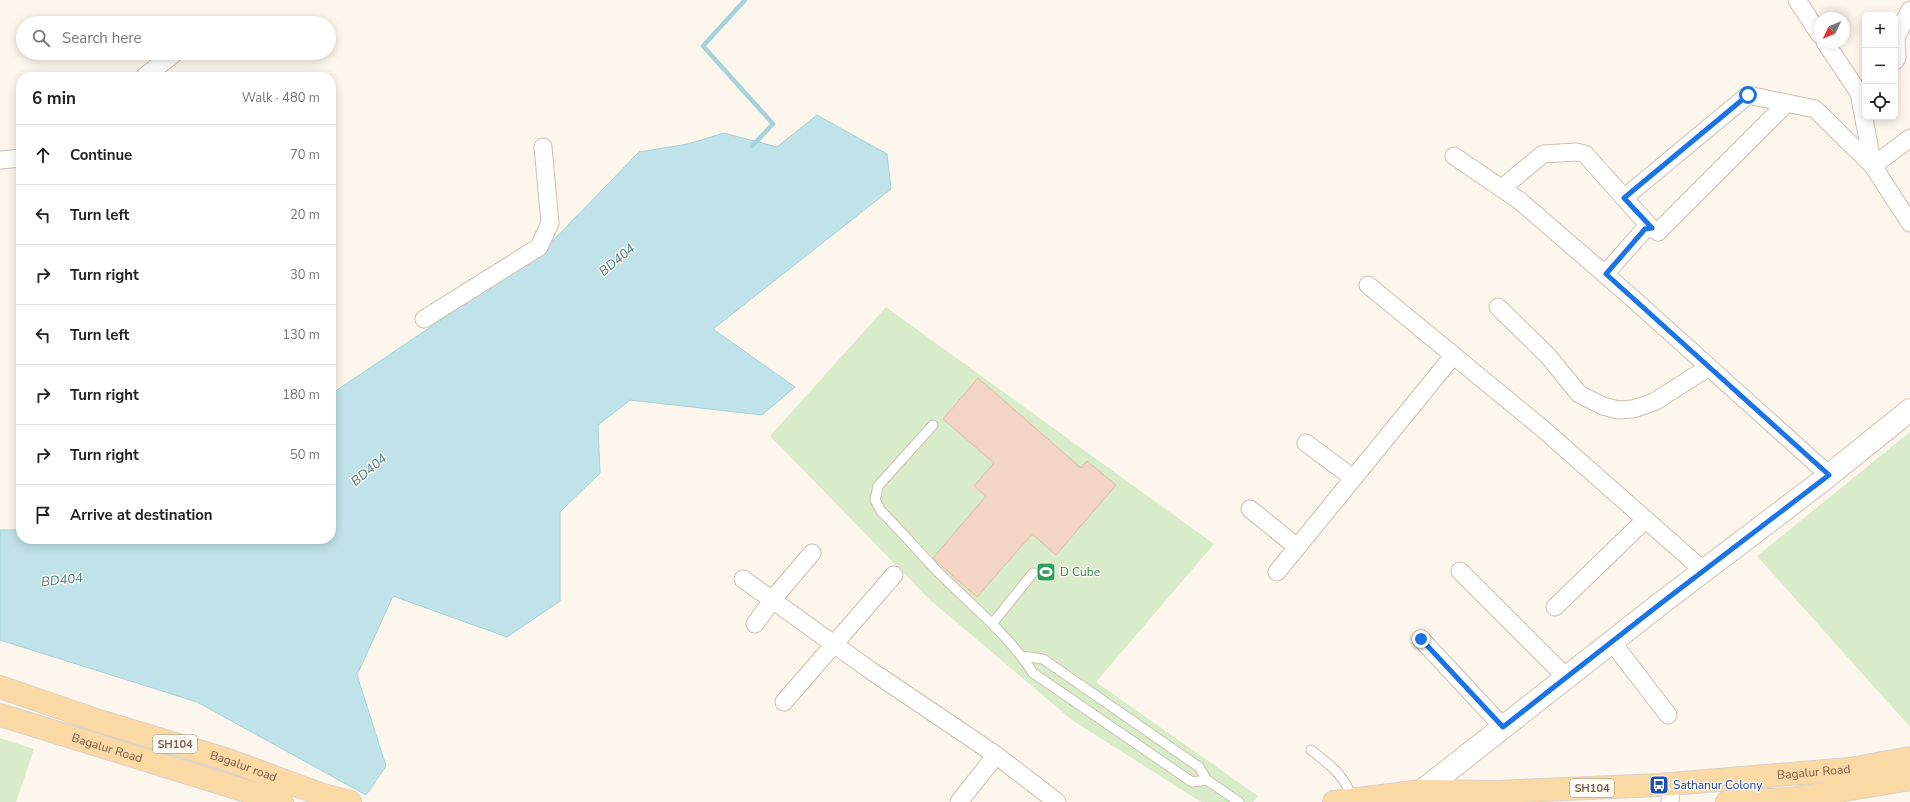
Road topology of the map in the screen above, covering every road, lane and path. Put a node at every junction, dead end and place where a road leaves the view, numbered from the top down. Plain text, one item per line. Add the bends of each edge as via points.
1 (1796, 0) edge
2 (1910, 10) edge
3 (1814, 26) edge
4 (1898, 34) edge
5 (1830, 48) edge
6 (166, 60) edge
7 (150, 72) edge
8 (1862, 88) edge
9 (1787, 103) junction
10 (1865, 120) edge
11 (1910, 138) edge
12 (543, 147) dead end
13 (1454, 156) dead end
14 (16, 158) edge
15 (0, 160) edge
16 (1873, 166) junction
17 (1502, 188) junction
18 (1624, 198) junction
19 (1910, 223) edge
20 (1652, 228) junction
21 (1606, 274) junction
22 (1368, 285) dead end
23 (1498, 307) dead end
24 (424, 319) dead end
25 (1453, 356) junction
26 (1709, 367) junction
27 (1910, 410) edge
28 (933, 425) dead end
29 (1306, 443) dead end
30 (1829, 475) junction
31 (1353, 478) junction
32 (1250, 509) dead end
33 (1645, 520) junction
34 (1297, 547) junction
35 (812, 553) dead end
36 (1460, 571) dead end
37 (1704, 571) junction
38 (1277, 572) dead end
39 (1033, 573) dead end
40 (894, 575) dead end
41 (743, 579) dead end
42 (772, 599) junction
43 (1555, 607) dead end
44 (755, 624) dead end
45 (992, 624) junction
46 (1421, 639) dead end
47 (1612, 642) junction
48 (833, 644) junction
49 (1022, 656) junction
50 (1566, 678) junction
51 (0, 687) edge
52 (784, 702) dead end
53 (0, 715) edge
54 (1668, 715) dead end
55 (1503, 727) junction
56 (1311, 750) dead end
57 (996, 755) junction
58 (1910, 758) edge
59 (1910, 779) edge
60 (1207, 780) junction
61 (1670, 793) edge
62 (1422, 797) edge
63 (1817, 799) edge
64 (1343, 801) edge
65 (282, 802) edge
66 (350, 802) edge
67 (959, 802) edge
68 (1057, 802) edge
69 (1239, 802) edge
70 (1727, 802) edge

1 - 3 street
2 - 4 street
5 - 8 street
6 - 7 street
9 - 16 street via 1815,109
9 - 18 street via 1748,95
9 - 20 street via 1664,227 1658,232
10 - 16 street
11 - 16 street
12 - 24 street via 550,223 539,247
13 - 17 street
14 - 15 street
16 - 19 street
17 - 18 street via 1543,154 1576,152 1584,154
17 - 21 street
18 - 20 street
20 - 21 street via 1645,229
21 - 26 street
22 - 25 street
23 - 26 street via 1549,357 1579,394 1603,406 1618,410 1633,409 1654,402
25 - 31 street
25 - 33 street via 1543,429
26 - 30 street
27 - 30 street
28 - 45 lane via 878,486 875,500 881,511 938,572
29 - 31 street
30 - 37 street
31 - 34 street
32 - 34 street
33 - 37 street
33 - 43 street
34 - 38 street
35 - 42 street
36 - 50 street
37 - 47 street
39 - 45 lane
40 - 48 street
41 - 42 street
42 - 44 street
42 - 48 street
45 - 49 lane
46 - 55 street
47 - 50 street
47 - 54 street
48 - 52 street
48 - 57 street
49 - 60 lane via 1043,659 1199,767
49 - 60 lane via 1033,673 1192,782
50 - 55 street
51 - 66 main road, Bagalur road / SH104
53 - 65 main road, Bagalur Road / SH104
55 - 62 street
56 - 64 lane via 1340,775 1349,788
57 - 67 street
57 - 68 street
58 - 61 main road, Bagalur Road / SH104 via 1850,769
59 - 63 main road, Bagalur Road
60 - 69 lane
61 - 62 main road, Bagalur Road / SH104 via 1651,786
62 - 64 main road, Bagalur Road / SH104
63 - 70 main road, Bagalur Road

